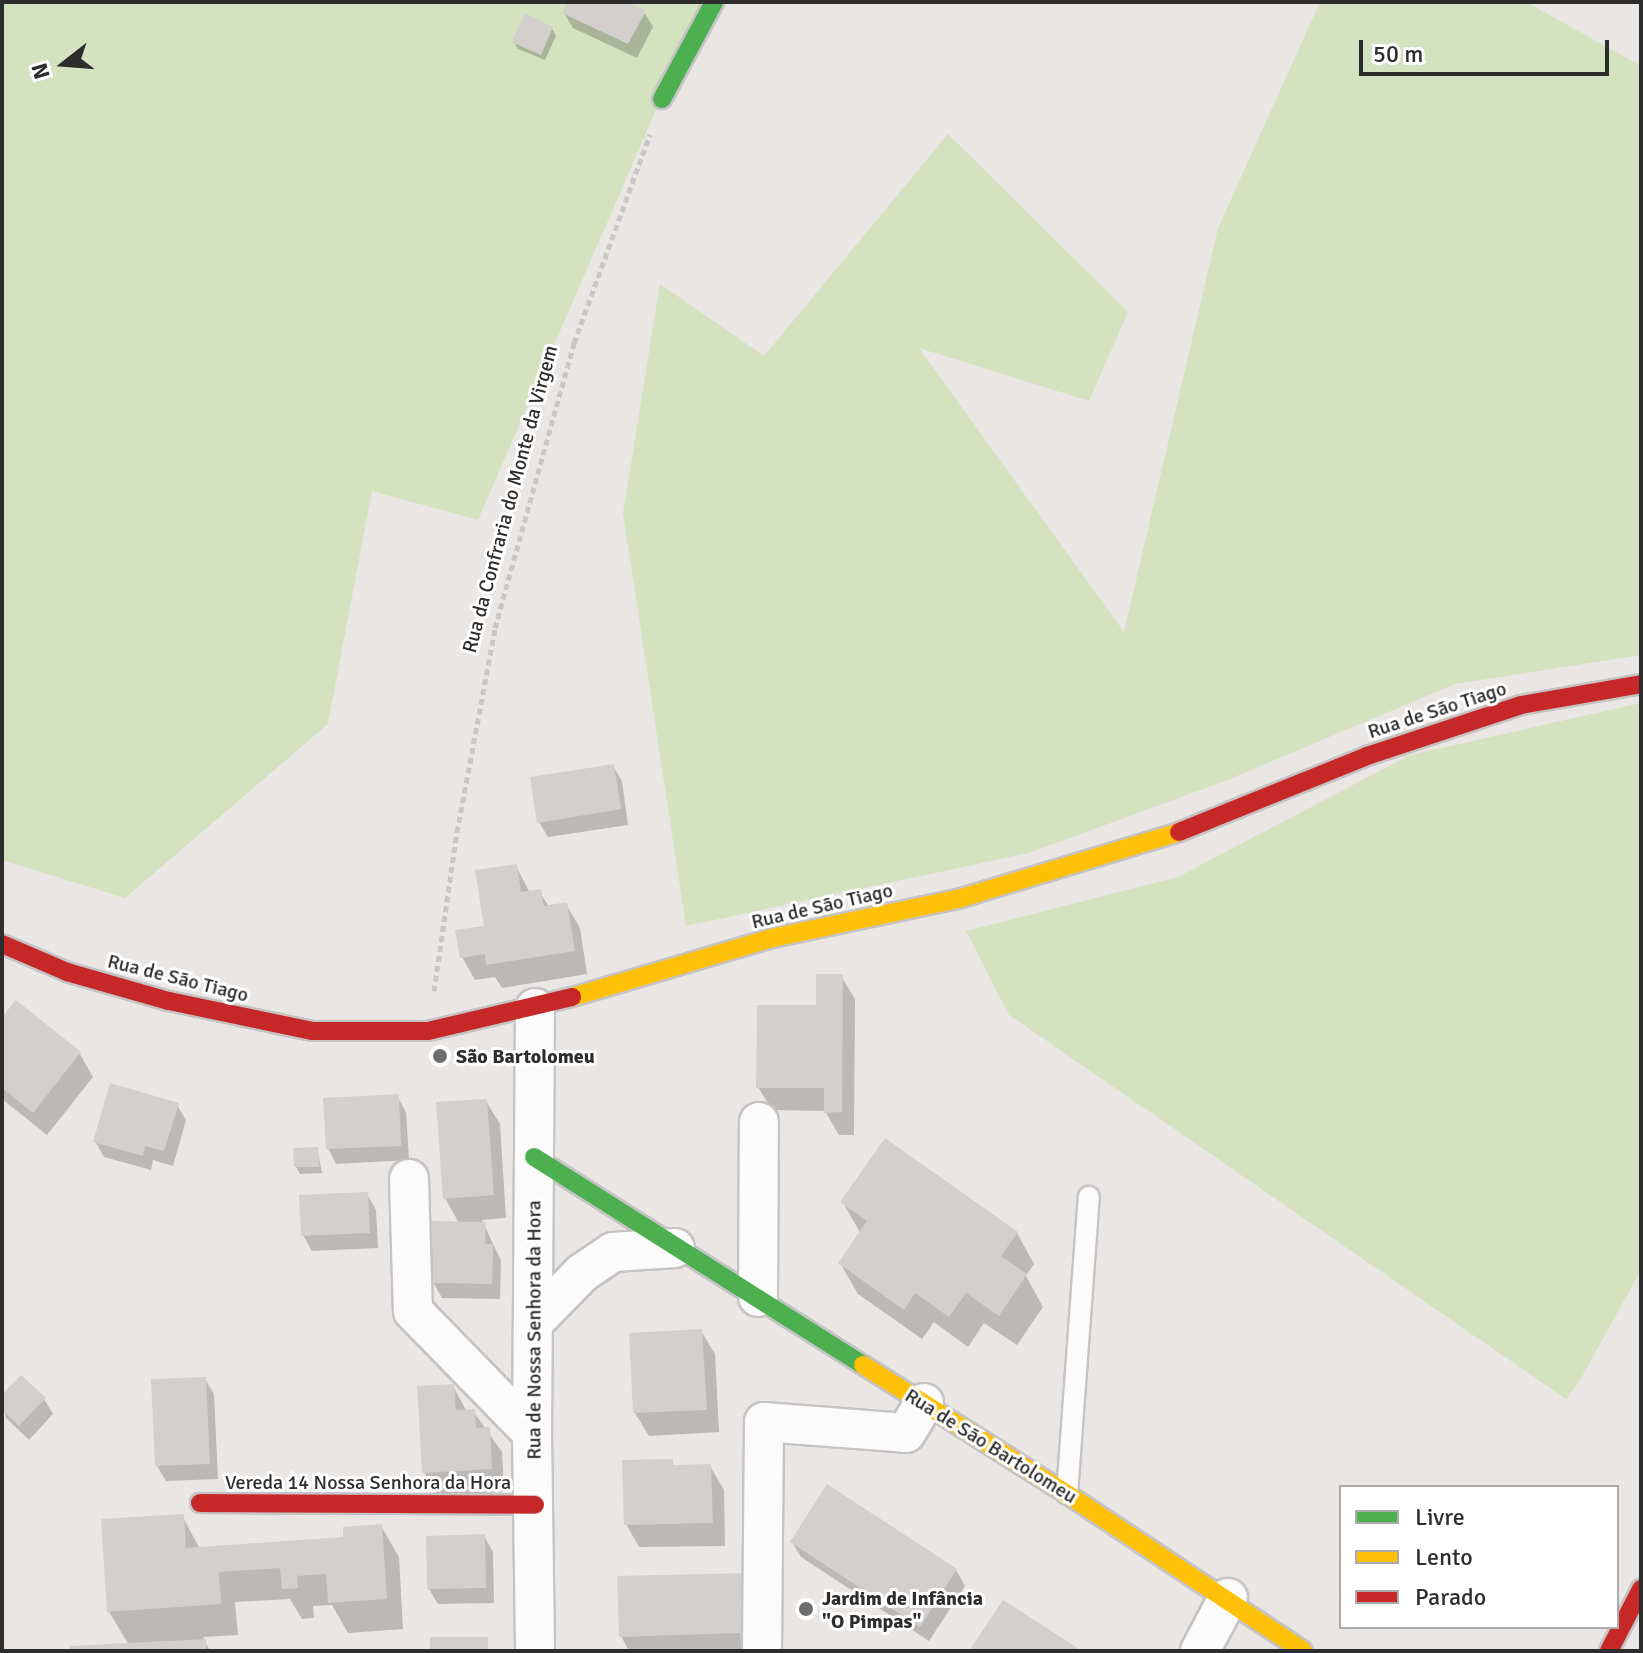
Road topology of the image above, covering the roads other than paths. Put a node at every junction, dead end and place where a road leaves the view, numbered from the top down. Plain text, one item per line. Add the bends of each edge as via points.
1 (714, 2) edge
2 (662, 99) road end
3 (1641, 684) edge
4 (2, 944) edge
5 (535, 1008) junction
6 (759, 1122) dead end
7 (534, 1157) junction
8 (409, 1179) dead end
9 (1089, 1197) dead end
10 (675, 1248) junction
11 (758, 1297) junction
12 (535, 1321) junction
13 (924, 1403) junction
14 (532, 1433) junction
15 (1067, 1494) junction
16 (200, 1503) dead end
17 (535, 1505) junction
18 (1641, 1589) edge
19 (1228, 1598) junction
20 (535, 1651) edge
21 (762, 1651) edge
22 (1200, 1651) edge
23 (1303, 1651) edge
24 (1609, 1651) edge

1 - 2 street
3 - 5 street, Rua de São Tiago via 1521,705 1367,756 1178,832 961,898 772,938
4 - 5 street, Rua de São Tiago via 67,972 169,1001 312,1031 428,1031
5 - 7 street, Rua de Nossa Senhora da Hora
6 - 11 street
7 - 10 street, Rua de São Bartolomeu
7 - 12 street, Rua de Nossa Senhora da Hora
8 - 14 street via 413,1311
9 - 15 lane
10 - 11 street, Rua de São Bartolomeu
10 - 12 street via 613,1252 582,1273
11 - 13 street, Rua de São Bartolomeu
12 - 14 street, Rua de Nossa Senhora da Hora
13 - 15 street, Rua de São Bartolomeu
13 - 21 street via 906,1433 764,1422
14 - 17 street, Rua de Nossa Senhora da Hora
15 - 19 street, Rua de São Bartolomeu
16 - 17 street, Vereda 14 Nossa Senhora da Hora
17 - 20 street, Rua de Nossa Senhora da Hora
18 - 24 street
19 - 22 street
19 - 23 street, Rua de São Bartolomeu

